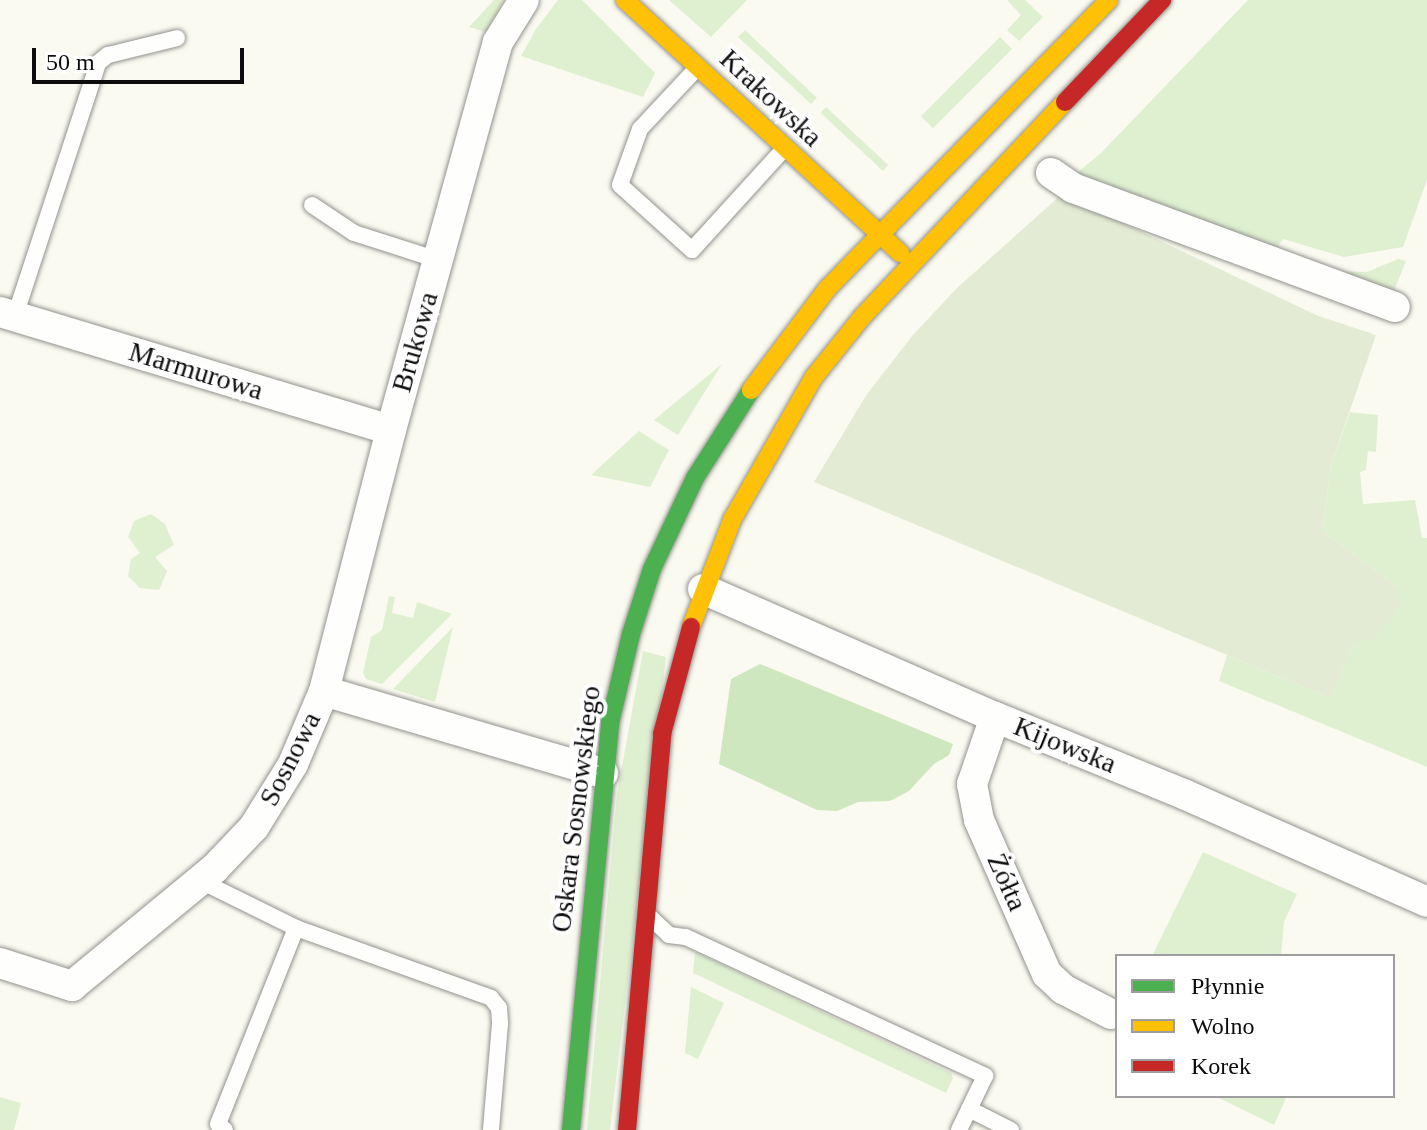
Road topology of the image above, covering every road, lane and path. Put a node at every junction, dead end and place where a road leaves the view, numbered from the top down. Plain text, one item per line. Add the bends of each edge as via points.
1 (524, 0) edge
2 (625, 0) edge
3 (1109, 0) edge
4 (1162, 0) edge
5 (177, 38) dead end
6 (697, 68) junction
7 (784, 149) junction
8 (1051, 173) dead end
9 (312, 205) dead end
10 (879, 234) junction
11 (438, 260) junction
12 (913, 264) junction
13 (1395, 307) dead end
14 (7, 314) edge
15 (391, 430) junction
16 (697, 587) junction
17 (324, 691) junction
18 (995, 717) junction
19 (603, 773) junction
20 (201, 881) junction
21 (1427, 902) edge
22 (647, 914) junction
23 (296, 928) junction
24 (0, 963) edge
25 (1111, 1014) dead end
26 (969, 1109) junction
27 (225, 1130) edge
28 (491, 1130) edge
29 (571, 1130) edge
30 (627, 1130) edge
31 (959, 1130) edge
32 (1011, 1130) edge

1 - 11 street, Brukowa via 498,42
2 - 6 street, Krakowska
3 - 10 street, Oskara Sosnowskiego
4 - 12 street
5 - 14 lane via 108,55 98,63
6 - 7 street, Krakowska
6 - 7 lane via 640,129 620,185 692,250
7 - 10 street, Krakowska
8 - 13 street via 1073,188
9 - 11 lane via 354,233
10 - 12 street, Krakowska
10 - 19 street, Oskara Sosnowskiego via 828,288 756,382 695,478 620,676
11 - 15 street, Brukowa
12 - 16 street via 814,377
14 - 15 street, Marmurowa
15 - 17 street, Brukowa
16 - 18 street, Kijowska
16 - 22 street via 662,734
17 - 19 street, Sosnowa
17 - 20 street, Sosnowa via 293,764 254,827
18 - 21 street, Kijowska
18 - 25 street, Żółta via 972,784 979,820 1047,974 1063,989
19 - 29 street, Oskara Sosnowskiego
20 - 23 lane
20 - 24 street, Sosnowa via 72,986
22 - 26 lane via 669,935 686,937 985,1076
22 - 30 street
23 - 27 lane via 218,1124
23 - 28 lane via 491,998 499,1008 500,1024
26 - 31 lane
26 - 32 lane

